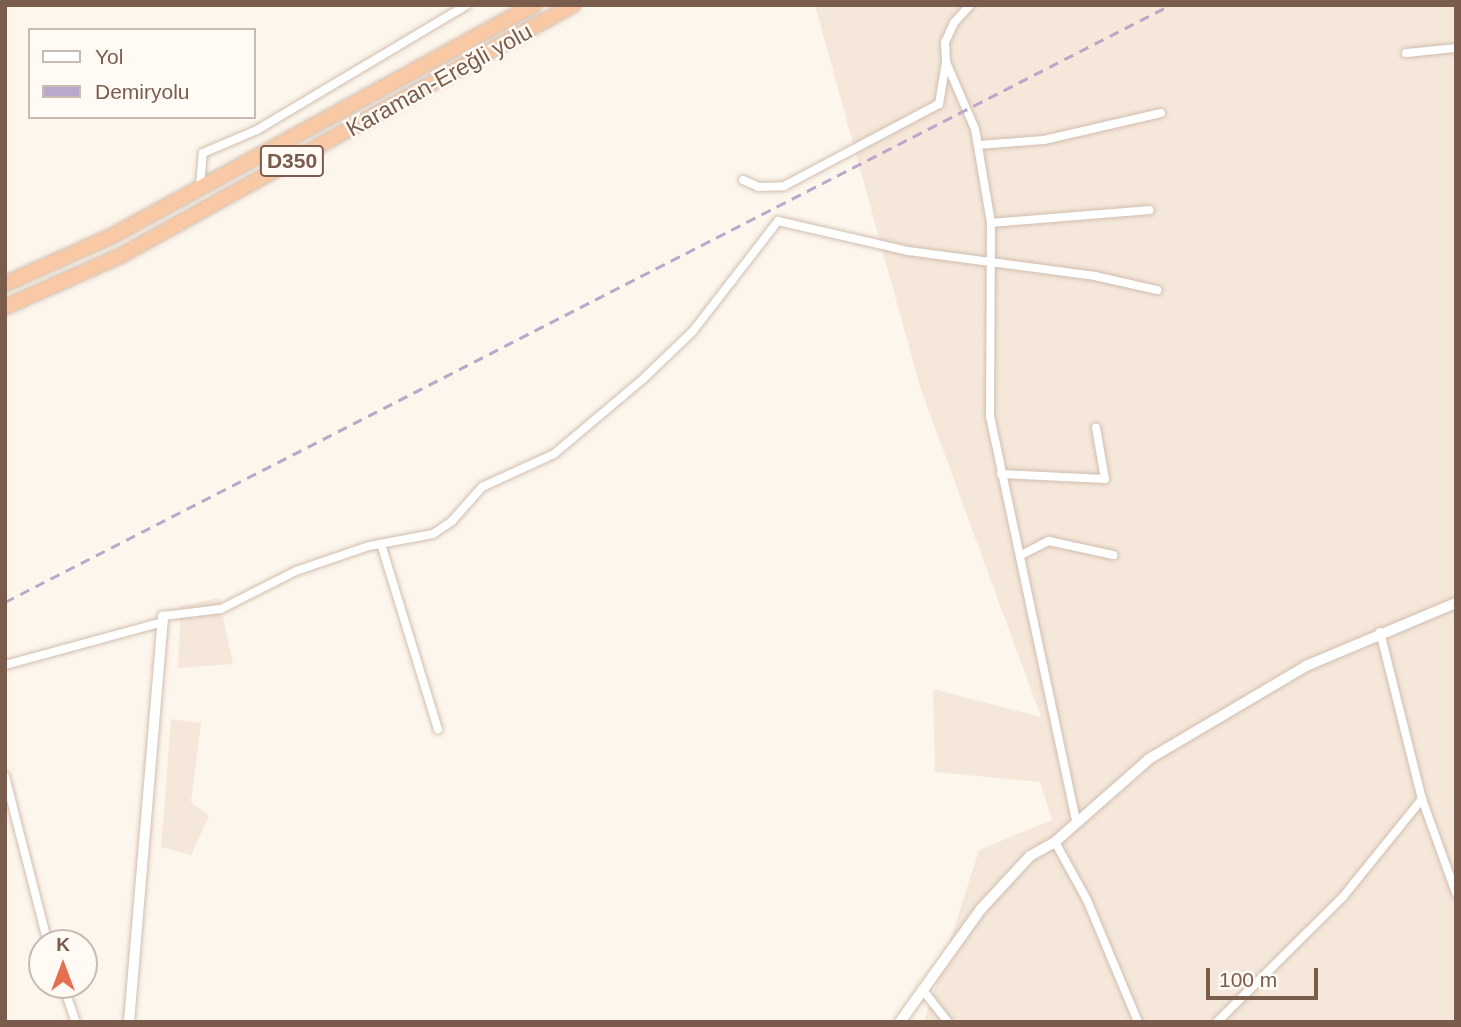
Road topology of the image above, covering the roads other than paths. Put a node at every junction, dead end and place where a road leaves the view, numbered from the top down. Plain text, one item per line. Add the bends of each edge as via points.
1 (467, 5) edge
2 (534, 5) edge
3 (573, 5) edge
4 (970, 5) edge
5 (1456, 48) edge
6 (1406, 54) dead end
7 (946, 62) junction
8 (1161, 113) dead end
9 (978, 145) junction
10 (743, 180) dead end
11 (200, 186) junction
12 (1149, 211) dead end
13 (991, 223) junction
14 (994, 265) junction
15 (5, 284) edge
16 (1157, 290) dead end
17 (5, 307) edge
18 (1096, 428) dead end
19 (1001, 474) junction
20 (381, 544) junction
21 (1021, 555) junction
22 (1113, 555) dead end
23 (1456, 603) edge
24 (163, 619) junction
25 (1380, 632) junction
26 (5, 665) edge
27 (438, 729) dead end
28 (5, 776) edge
29 (1422, 799) junction
30 (1076, 820) junction
31 (1055, 842) junction
32 (1456, 893) edge
33 (44, 929) edge
34 (922, 989) junction
35 (69, 999) edge
36 (76, 1022) edge
37 (130, 1022) edge
38 (900, 1022) edge
39 (948, 1022) edge
40 (1138, 1022) edge
41 (1217, 1022) edge

1 - 11 street via 257,130 203,153
2 - 11 highway, Karaman-Ereğli yolu / D350
3 - 17 highway, Karaman-Ereğli yolu / D350 via 120,256
4 - 7 street via 945,42
5 - 6 street
7 - 9 street
7 - 10 street via 939,104 784,186 759,187
8 - 9 street via 1044,140
9 - 13 street
11 - 15 highway, Karaman-Ereğli yolu / D350 via 114,235
12 - 13 street
13 - 14 street
14 - 16 street via 1095,276
14 - 19 street via 990,416
14 - 20 street via 851,240 778,220 693,331 584,433 554,454 482,487 452,521 433,534
18 - 19 street via 1105,479
19 - 21 street
20 - 24 street via 296,571 221,609
20 - 27 street
21 - 22 street via 1049,541
21 - 30 street
23 - 25 street
24 - 26 street
24 - 37 street
25 - 29 street
25 - 30 street via 1220,713 1149,759
28 - 33 street
29 - 32 street
29 - 41 street via 1343,897
30 - 31 street
31 - 34 street via 1030,856 981,909
31 - 40 street via 1087,900
34 - 38 street
34 - 39 street
35 - 36 street

